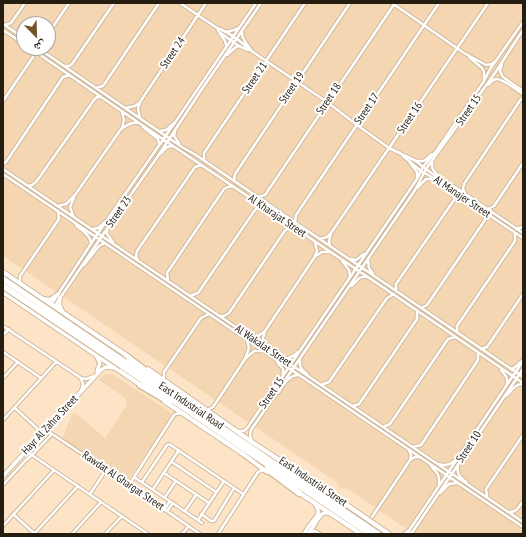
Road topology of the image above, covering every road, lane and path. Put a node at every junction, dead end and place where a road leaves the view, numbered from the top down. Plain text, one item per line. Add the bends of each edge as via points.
1 (25, 3) edge
2 (69, 3) edge
3 (114, 3) edge
4 (159, 3) edge
5 (180, 3) edge
6 (206, 3) edge
7 (256, 3) edge
8 (261, 3) edge
9 (305, 3) edge
10 (350, 3) edge
11 (393, 3) edge
12 (439, 3) edge
13 (488, 3) edge
14 (198, 15) junction
15 (56, 22) edge
16 (523, 22) edge
17 (11, 23) junction
18 (4, 25) edge
19 (240, 26) junction
20 (424, 26) junction
21 (217, 28) junction
22 (3, 30) edge
23 (12, 30) junction
24 (243, 30) junction
25 (523, 30) edge
26 (219, 32) junction
27 (226, 32) junction
28 (16, 33) edge
29 (9, 34) junction
30 (4, 35) dead end
31 (233, 36) junction
32 (16, 39) edge
33 (237, 39) junction
34 (231, 40) junction
35 (234, 42) junction
36 (226, 46) junction
37 (241, 47) junction
38 (457, 49) junction
39 (250, 50) junction
40 (254, 53) junction
41 (464, 53) junction
42 (36, 56) edge
43 (42, 56) edge
44 (51, 56) edge
45 (225, 56) junction
46 (33, 57) joint
47 (498, 58) junction
48 (266, 61) junction
49 (503, 61) junction
50 (72, 64) junction
51 (65, 66) junction
52 (63, 70) junction
53 (73, 71) junction
54 (70, 75) junction
55 (64, 77) junction
56 (484, 81) junction
57 (296, 82) junction
58 (102, 86) junction
59 (96, 88) junction
60 (483, 90) junction
61 (94, 92) junction
62 (522, 93) edge
63 (104, 94) junction
64 (101, 97) junction
65 (522, 99) edge
66 (3, 100) edge
67 (94, 100) junction
68 (140, 102) junction
69 (327, 102) junction
70 (125, 108) junction
71 (122, 111) junction
72 (140, 118) junction
73 (176, 121) junction
74 (140, 124) junction
75 (357, 125) junction
76 (121, 129) junction
77 (176, 129) junction
78 (159, 131) junction
79 (166, 136) junction
80 (170, 138) junction
81 (164, 139) junction
82 (167, 141) junction
83 (159, 146) junction
84 (174, 146) junction
85 (182, 147) junction
86 (389, 148) junction
87 (437, 150) junction
88 (204, 153) junction
89 (196, 155) junction
90 (402, 155) junction
91 (158, 156) junction
92 (193, 159) junction
93 (407, 160) junction
94 (204, 161) junction
95 (416, 161) junction
96 (432, 162) junction
97 (4, 163) edge
98 (523, 163) edge
99 (202, 165) junction
100 (195, 167) junction
101 (3, 169) edge
102 (424, 170) junction
103 (6, 171) junction
104 (3, 174) edge
105 (235, 174) junction
106 (228, 176) junction
107 (222, 178) junction
108 (417, 179) junction
109 (437, 180) junction
110 (441, 180) junction
111 (234, 181) junction
112 (36, 182) junction
113 (464, 184) junction
114 (28, 186) junction
115 (234, 186) junction
116 (455, 187) junction
117 (224, 189) junction
118 (415, 190) junction
119 (36, 191) junction
120 (454, 192) junction
121 (465, 194) junction
122 (75, 195) junction
123 (265, 195) junction
124 (258, 197) junction
125 (462, 197) junction
126 (254, 200) junction
127 (454, 200) junction
128 (266, 203) junction
129 (57, 206) junction
130 (263, 206) junction
131 (494, 206) junction
132 (488, 209) junction
133 (255, 210) junction
134 (58, 211) junction
135 (485, 212) junction
136 (494, 214) junction
137 (296, 215) junction
138 (74, 217) junction
139 (68, 218) junction
140 (108, 218) junction
141 (288, 218) junction
142 (493, 218) junction
143 (59, 219) junction
144 (284, 220) junction
145 (485, 220) junction
146 (72, 221) junction
147 (295, 222) junction
148 (293, 227) junction
149 (107, 228) junction
150 (523, 228) edge
151 (92, 229) junction
152 (516, 229) junction
153 (284, 232) junction
154 (515, 232) junction
155 (98, 233) junction
156 (331, 233) junction
157 (523, 234) edge
158 (102, 236) junction
159 (96, 237) junction
160 (523, 238) edge
161 (99, 239) junction
162 (319, 239) junction
163 (515, 241) junction
164 (315, 242) junction
165 (105, 243) junction
166 (92, 244) junction
167 (116, 245) junction
168 (330, 247) junction
169 (137, 251) junction
170 (367, 251) junction
171 (331, 252) junction
172 (127, 253) junction
173 (339, 257) junction
174 (314, 258) junction
175 (346, 258) junction
176 (368, 258) junction
177 (138, 261) junction
178 (358, 265) junction
179 (81, 268) junction
180 (362, 268) junction
181 (355, 269) junction
182 (3, 272) edge
183 (360, 272) junction
184 (167, 273) junction
185 (159, 275) junction
186 (20, 276) junction
187 (376, 277) junction
188 (11, 278) junction
189 (368, 278) junction
190 (3, 279) edge
191 (349, 279) junction
192 (168, 281) junction
193 (20, 284) junction
194 (396, 284) junction
195 (3, 286) edge
196 (389, 286) junction
197 (348, 288) junction
198 (387, 290) junction
199 (396, 291) junction
200 (3, 292) edge
201 (198, 293) junction
202 (394, 294) junction
203 (523, 294) edge
204 (59, 296) junction
205 (190, 296) junction
206 (39, 297) junction
207 (387, 298) junction
208 (200, 303) junction
209 (427, 305) junction
210 (52, 306) junction
211 (25, 307) junction
212 (420, 308) junction
213 (201, 309) junction
214 (417, 311) junction
215 (49, 312) junction
216 (63, 313) junction
217 (229, 313) junction
218 (427, 313) junction
219 (209, 314) junction
220 (219, 316) junction
221 (424, 316) junction
222 (70, 318) junction
223 (202, 318) junction
224 (417, 319) junction
225 (230, 323) junction
226 (3, 326) edge
227 (457, 326) junction
228 (54, 327) junction
229 (450, 328) junction
230 (8, 329) junction
231 (59, 330) junction
232 (265, 331) junction
233 (448, 332) junction
234 (457, 333) junction
235 (3, 335) edge
236 (249, 336) junction
237 (455, 337) junction
238 (448, 339) junction
239 (247, 340) junction
240 (487, 347) junction
241 (266, 348) junction
242 (303, 348) junction
243 (480, 349) junction
244 (3, 352) edge
245 (263, 352) junction
246 (478, 352) junction
247 (488, 354) junction
248 (96, 355) junction
249 (126, 356) junction
250 (279, 357) junction
251 (300, 357) junction
252 (274, 358) junction
253 (486, 358) junction
254 (245, 359) junction
255 (478, 360) junction
256 (523, 361) edge
257 (18, 362) junction
258 (56, 362) junction
259 (124, 364) junction
260 (498, 366) junction
261 (115, 368) junction
262 (291, 368) junction
263 (523, 368) edge
264 (510, 369) junction
265 (164, 372) junction
266 (516, 372) junction
267 (156, 374) junction
268 (519, 374) junction
269 (96, 375) junction
270 (300, 376) junction
271 (513, 376) junction
272 (283, 377) junction
273 (523, 377) edge
274 (3, 378) edge
275 (41, 378) junction
276 (81, 378) junction
277 (516, 378) junction
278 (313, 380) junction
279 (164, 381) junction
280 (329, 382) junction
281 (523, 383) edge
282 (140, 385) junction
283 (321, 385) junction
284 (507, 386) junction
285 (330, 391) junction
286 (80, 393) junction
287 (504, 397) junction
288 (272, 399) junction
289 (183, 401) junction
290 (359, 404) junction
291 (213, 406) junction
292 (352, 406) junction
293 (172, 407) junction
294 (15, 408) junction
295 (204, 409) junction
296 (360, 411) junction
297 (181, 413) junction
298 (175, 414) junction
299 (215, 416) junction
300 (3, 420) edge
301 (390, 424) junction
302 (209, 425) junction
303 (383, 427) junction
304 (46, 429) junction
305 (237, 431) junction
306 (390, 432) junction
307 (42, 433) junction
308 (52, 434) junction
309 (523, 435) edge
310 (232, 441) junction
311 (252, 442) junction
312 (420, 445) junction
313 (412, 447) junction
314 (180, 450) junction
315 (409, 450) junction
316 (26, 451) junction
317 (422, 453) junction
318 (32, 455) junction
319 (262, 455) junction
320 (459, 455) junction
321 (422, 458) junction
322 (410, 460) junction
323 (172, 462) junction
324 (428, 462) junction
325 (460, 462) junction
326 (435, 463) junction
327 (256, 464) junction
328 (54, 470) junction
329 (106, 470) junction
330 (265, 470) junction
331 (258, 472) junction
332 (164, 473) junction
333 (449, 474) junction
334 (3, 476) edge
335 (134, 477) junction
336 (8, 480) junction
337 (176, 481) junction
338 (224, 481) junction
339 (142, 482) junction
340 (458, 483) junction
341 (3, 485) edge
342 (129, 485) junction
343 (78, 486) junction
344 (439, 486) junction
345 (234, 488) junction
346 (473, 488) junction
347 (153, 489) junction
348 (486, 489) junction
349 (216, 492) junction
350 (478, 492) junction
351 (299, 493) junction
352 (314, 493) junction
353 (90, 494) junction
354 (243, 494) junction
355 (330, 494) junction
356 (196, 495) junction
357 (436, 497) junction
358 (165, 498) junction
359 (487, 498) junction
360 (523, 501) edge
361 (101, 502) junction
362 (172, 502) junction
363 (314, 502) junction
364 (209, 504) junction
365 (517, 509) junction
366 (166, 511) junction
367 (185, 511) junction
368 (507, 512) junction
369 (13, 514) junction
370 (202, 514) junction
371 (330, 514) junction
372 (122, 516) junction
373 (372, 517) dead end
374 (518, 519) junction
375 (198, 520) junction
376 (523, 522) edge
377 (202, 523) dead end
378 (312, 524) junction
379 (3, 526) edge
380 (189, 526) junction
381 (523, 527) edge
382 (316, 532) junction
383 (144, 533) edge
384 (309, 533) edge
385 (408, 533) edge
386 (34, 534) edge
387 (72, 534) edge
388 (105, 534) edge
389 (148, 534) edge
390 (182, 534) edge
391 (200, 534) edge
392 (218, 534) edge
393 (304, 534) edge
394 (320, 534) edge
395 (361, 534) edge
396 (370, 534) edge
397 (378, 534) edge
398 (388, 534) edge

1 - 17 street
2 - 15 street
3 - 50 street
4 - 58 street
5 - 14 street, Al Manajer Street
6 - 14 street, Street 24
7 - 19 street, Street 23
8 - 24 street, Street 23
9 - 48 street, Street 21
10 - 57 street, Street 19
11 - 20 street
11 - 69 street, Street 18
12 - 20 street, Street 17
13 - 38 street, Street 16
14 - 21 street, Al Manajer Street
14 - 68 street, Street 24
16 - 47 street, Street 15
17 - 18 street
17 - 23 street
18 - 23 street
19 - 27 street
19 - 31 street, Street 23
20 - 38 street
20 - 75 street, Street 17
21 - 26 street, Al Manajer Street
21 - 27 street, Al Manajer Street
22 - 29 street
23 - 28 street
24 - 33 street, Street 23
24 - 40 street via 242,36
25 - 49 street, Street 15
26 - 34 street, Al Manajer Street
26 - 36 street via 226,41
27 - 31 street, Al Manajer Street
29 - 30 street
29 - 32 street
31 - 33 street, Al Manajer Street
31 - 34 street, Street 23
33 - 35 street, Street 23
33 - 39 street, Al Manajer Street
34 - 35 street, Al Manajer Street
34 - 36 street, Street 23
35 - 37 street, Al Manajer Street
35 - 45 street, Street 23
36 - 73 street, Street 23
37 - 39 street, Al Manajer Street
37 - 45 street, Street 23 via 236,47
38 - 41 street
38 - 86 street, Street 16
39 - 40 street, Al Manajer Street
40 - 48 street, Al Manajer Street
41 - 47 street via 486,65 492,64
41 - 56 street via 482,68
42 - 46 street
43 - 52 street, Al Kharajat Street
44 - 51 street, Al Kharajat Street
45 - 77 street, Street 23
46 - 66 street
47 - 56 street, Street 15
48 - 57 street, Al Manajer Street
48 - 88 street, Street 21
49 - 60 street, Street 15
49 - 62 street via 500,71
50 - 51 street
50 - 53 street
51 - 53 street, Al Kharajat Street
52 - 54 street, Al Kharajat Street
52 - 55 street
53 - 59 street, Al Kharajat Street
54 - 55 street
54 - 61 street, Al Kharajat Street
55 - 97 street
56 - 87 street, Street 15
57 - 69 street, Al Manajer Street
57 - 105 street, Street 19
58 - 59 street
58 - 63 street
59 - 63 street, Al Kharajat Street
60 - 62 street via 498,79
60 - 96 street, Street 15
61 - 64 street, Al Kharajat Street
61 - 67 street
62 - 65 street
63 - 70 street, Al Kharajat Street
64 - 67 street
64 - 71 street, Al Kharajat Street
65 - 113 street
67 - 112 street
68 - 70 street via 132,108
68 - 72 street
69 - 75 street, Al Manajer Street
69 - 123 street, Street 18
70 - 72 street, Al Kharajat Street
71 - 74 street, Al Kharajat Street
71 - 76 street via 124,120
72 - 78 street, Al Kharajat Street
73 - 78 street, Street 23 via 165,131
73 - 79 street, Street 23
74 - 76 street via 130,123
74 - 81 street, Al Kharajat Street
74 - 83 street via 158,140
75 - 86 street, Al Manajer Street
75 - 137 street, Street 17
76 - 122 street
77 - 80 street, Street 23
77 - 85 street via 174,136
78 - 79 street, Al Kharajat Street
79 - 80 street, Al Kharajat Street
79 - 81 street, Street 23
80 - 82 street, Street 23
80 - 85 street, Al Kharajat Street
81 - 82 street, Al Kharajat Street
81 - 83 street, Street 23
82 - 84 street, Al Kharajat Street
82 - 91 street, Street 23
83 - 140 street, Street 23
84 - 91 street, Street 23 via 168,147
84 - 92 street, Al Kharajat Street
85 - 89 street, Al Kharajat Street
86 - 90 street, Al Manajer Street
86 - 156 street, Street 16
87 - 95 street, Street 15 via 426,160
87 - 102 street, Street 15
88 - 89 street
88 - 94 street
89 - 94 street, Al Kharajat Street
90 - 93 street, Al Manajer Street
90 - 95 street, Al Manajer Street
91 - 149 street, Street 23
92 - 99 street, Al Kharajat Street
92 - 100 street
93 - 102 street, Al Manajer Street
93 - 108 street via 416,172
94 - 106 street, Al Kharajat Street
95 - 102 street, Al Manajer Street
96 - 102 street, Street 15
96 - 110 street via 433,171
97 - 103 street
98 - 131 street
99 - 100 street
99 - 107 street, Al Kharajat Street
100 - 169 street
101 - 103 street, Al Wakalat Street
102 - 108 street, Street 15
102 - 109 street, Al Manajer Street
102 - 110 street, Al Manajer Street
102 - 118 street, Street 15
103 - 114 street, Al Wakalat Street
104 - 134 street, Al Wakalat Street
105 - 106 street
105 - 111 street, Street 19
106 - 111 street, Al Kharajat Street
107 - 115 street, Al Kharajat Street
107 - 117 street
108 - 170 street, Street 15
109 - 118 street, Street 15 via 430,178
109 - 120 street, Al Manajer Street
110 - 116 street, Al Manajer Street
111 - 124 street, Al Kharajat Street
112 - 114 street
112 - 119 street
113 - 116 street
113 - 121 street
114 - 119 street, Al Wakalat Street
115 - 117 street
115 - 126 street, Al Kharajat Street
116 - 121 street, Al Manajer Street
117 - 184 street
118 - 176 street, Street 15
119 - 129 street, Al Wakalat Street
120 - 125 street, Al Manajer Street
120 - 127 street
121 - 132 street, Al Manajer Street
122 - 129 street via 66,204
122 - 138 street via 70,207
123 - 124 street
123 - 128 street
124 - 128 street, Al Kharajat Street
125 - 127 street
125 - 135 street, Al Manajer Street
126 - 130 street, Al Kharajat Street
126 - 133 street
127 - 194 street
128 - 141 street, Al Kharajat Street
129 - 138 street, Al Wakalat Street
130 - 133 street
130 - 144 street, Al Kharajat Street
131 - 132 street
131 - 136 street
132 - 136 street, Al Manajer Street
133 - 201 street
134 - 139 street, Al Wakalat Street
134 - 143 street
135 - 142 street, Al Manajer Street
135 - 145 street
136 - 152 street, Al Manajer Street
137 - 141 street
137 - 147 street, Street 17
138 - 151 street, Al Wakalat Street
139 - 143 street
139 - 146 street, Al Wakalat Street
140 - 151 street, Street 23 via 98,228
140 - 155 street, Street 23
141 - 147 street, Al Kharajat Street
142 - 145 street
142 - 154 street, Al Manajer Street
143 - 186 street
144 - 148 street, Al Kharajat Street
144 - 153 street
145 - 209 street
146 - 159 street, Al Wakalat Street
146 - 166 street via 89,236
147 - 162 street, Al Kharajat Street
148 - 153 street
148 - 164 street, Al Kharajat Street
149 - 158 street, Street 23
149 - 167 street via 107,234
150 - 152 street
151 - 155 street, Al Wakalat Street
152 - 157 street, Al Manajer Street
153 - 217 street
154 - 160 street, Al Manajer Street
154 - 163 street
155 - 158 street, Al Wakalat Street
155 - 159 street, Street 23
156 - 162 street, Street 16
156 - 168 street
158 - 161 street, Street 23
158 - 167 street, Al Wakalat Street
159 - 161 street, Al Wakalat Street
159 - 166 street, Street 23
160 - 163 street
161 - 165 street, Al Wakalat Street
161 - 179 street, Street 23
162 - 168 street, Al Kharajat Street
163 - 227 street
164 - 171 street, Al Kharajat Street
164 - 174 street via 317,249
165 - 179 street, Street 23 via 99,246
165 - 213 street, Al Wakalat Street
166 - 204 street, Street 23
167 - 172 street, Al Wakalat Street
168 - 175 street, Al Kharajat Street
169 - 172 street
169 - 177 street
170 - 175 street, Street 15 via 356,260
170 - 178 street, Street 15
171 - 173 street, Al Kharajat Street
171 - 174 street via 322,252
172 - 177 street, Al Wakalat Street
173 - 181 street, Al Kharajat Street
173 - 191 street via 349,270
174 - 232 street
175 - 178 street, Al Kharajat Street
176 - 180 street, Street 15
176 - 187 street via 369,268
177 - 185 street, Al Wakalat Street
178 - 180 street, Al Kharajat Street
178 - 181 street, Street 15
179 - 204 street, Street 23
180 - 183 street, Street 15
180 - 187 street, Al Kharajat Street
181 - 183 street, Al Kharajat Street
181 - 191 street, Street 15
182 - 188 main road, East Industrial Road
183 - 189 street, Al Kharajat Street
183 - 197 street, Street 15
184 - 185 street
184 - 192 street
185 - 192 street, Al Wakalat Street
186 - 188 street
186 - 193 street
187 - 196 street, Al Kharajat Street
188 - 193 main road, East Industrial Road
189 - 197 street, Street 15 via 360,278
189 - 198 street, Al Kharajat Street
190 - 259 highway, East Industrial Road, bridge
191 - 242 street, Street 15
192 - 205 street, Al Wakalat Street
193 - 206 main road, East Industrial Road
194 - 196 street
194 - 199 street
195 - 259 highway, East Industrial Road, bridge
196 - 199 street, Al Kharajat Street
197 - 251 street, Street 15
198 - 202 street, Al Kharajat Street
198 - 207 street
199 - 212 street, Al Kharajat Street
200 - 211 main road, East Industrial Road
201 - 205 street
201 - 208 street
202 - 207 street
202 - 214 street, Al Kharajat Street
203 - 240 street
204 - 206 main road via 50,300
204 - 210 street, Street 23
204 - 216 main road via 60,310
205 - 208 street, Al Wakalat Street
206 - 210 main road, East Industrial Road
206 - 211 main road via 38,308
207 - 280 street
208 - 220 street, Al Wakalat Street
209 - 212 street
209 - 218 street
210 - 215 street, Street 23
210 - 216 main road, East Industrial Road
211 - 215 street via 39,313
211 - 228 main road, East Industrial Road
212 - 218 street, Al Kharajat Street
213 - 219 street, Al Wakalat Street
213 - 223 street
214 - 221 street, Al Kharajat Street
214 - 224 street
215 - 228 street
216 - 222 main road, East Industrial Road
217 - 220 street
217 - 225 street
218 - 229 street, Al Kharajat Street
219 - 223 street
219 - 239 street, Al Wakalat Street
220 - 225 street, Al Wakalat Street
221 - 224 street
221 - 233 street, Al Kharajat Street
222 - 231 main road via 59,318 56,324
222 - 249 main road, East Industrial Road
223 - 265 street
224 - 290 street
225 - 236 street, Al Wakalat Street
226 - 230 street
227 - 229 street
227 - 234 street
228 - 231 main road, East Industrial Road
229 - 234 street, Al Kharajat Street
230 - 235 street
230 - 258 street
231 - 248 main road, East Industrial Road
232 - 236 street via 258,336
232 - 241 street via 263,341
233 - 237 street, Al Kharajat Street
233 - 238 street
234 - 243 street, Al Kharajat Street
236 - 241 street, Al Wakalat Street
237 - 238 street
237 - 246 street, Al Kharajat Street
238 - 301 street
239 - 245 street, Al Wakalat Street
239 - 254 street via 249,348
240 - 243 street
240 - 247 street
241 - 250 street, Al Wakalat Street
242 - 250 street, Street 15 via 291,358
242 - 262 street, Street 15
243 - 247 street, Al Kharajat Street
244 - 257 street
245 - 252 street, Al Wakalat Street
245 - 254 street via 254,352
246 - 253 street, Al Kharajat Street
246 - 255 street
247 - 264 street, Al Kharajat Street
248 - 261 main road, East Industrial Road
248 - 269 street via 100,363
249 - 267 main road, East Industrial Road
249 - 289 highway
250 - 262 street, Al Wakalat Street
251 - 262 street, Street 15
251 - 278 street via 301,368
252 - 262 street, Al Wakalat Street
252 - 272 street via 283,369
253 - 255 street
253 - 260 street, Al Kharajat Street
254 - 291 street
255 - 312 street
256 - 264 street, Street 10
256 - 266 street, Street 10
257 - 274 street
257 - 275 street
258 - 275 street
258 - 276 street
259 - 289 highway, East Industrial Road
259 - 302 highway, East Industrial Road
260 - 271 street, Al Kharajat Street
260 - 284 street via 507,376
261 - 269 street, Hayr Al Zahra Street via 105,367
261 - 282 main road, East Industrial Road
262 - 270 street, Al Wakalat Street
262 - 272 street, Street 15
262 - 278 street, Al Wakalat Street
262 - 288 street, Street 15
263 - 268 street, Street 10
264 - 266 street, Al Kharajat Street
265 - 267 street
265 - 279 street
266 - 268 street, Al Kharajat Street
266 - 271 street, Street 10
267 - 279 main road, East Industrial Road
268 - 273 street, Al Kharajat Street
268 - 277 street, Street 10
269 - 276 street
269 - 286 street, Hayr Al Zahra Street
270 - 288 street, Street 15 via 291,377
270 - 315 street, Al Wakalat Street
271 - 277 street, Al Kharajat Street
271 - 284 street, Street 10
272 - 305 street, Street 15 via 248,427 244,431
275 - 294 street
276 - 286 street via 83,384
277 - 281 street, Al Kharajat Street
277 - 287 street, Street 10
278 - 283 street, Al Wakalat Street
279 - 295 main road, East Industrial Road
280 - 283 street
280 - 285 street
281 - 287 street, Street 10 via 515,386
282 - 293 main road, East Industrial Road
282 - 302 highway
283 - 285 street, Al Wakalat Street
284 - 320 street, Street 10
285 - 292 street, Al Wakalat Street
286 - 304 street, Hayr Al Zahra Street
287 - 325 street, Street 10
288 - 311 street, Street 15 via 251,430
289 - 319 highway, East Industrial Road
290 - 292 street
290 - 296 street
291 - 295 street
291 - 299 street via 212,412
292 - 296 street, Al Wakalat Street
293 - 297 main road, East Industrial Road
293 - 298 street
294 - 300 street
294 - 307 street
295 - 299 main road, East Industrial Road
296 - 303 street, Al Wakalat Street
297 - 298 street
297 - 327 main road, East Industrial Road
298 - 335 street
299 - 305 main road, East Industrial Road
301 - 303 street
301 - 306 street
302 - 310 highway, East Industrial Road
303 - 306 street, Al Wakalat Street
304 - 307 street, Hayr Al Zahra Street
304 - 308 street, Rawdat Al Ghargat Street
305 - 311 main road, East Industrial Street
306 - 313 street, Al Wakalat Street
307 - 316 street, Hayr Al Zahra Street
308 - 318 street
308 - 329 street, Rawdat Al Ghargat Street
309 - 348 street
310 - 351 highway
310 - 352 highway, East Industrial Road
311 - 355 main road, East Industrial Street
312 - 313 street
312 - 317 street
313 - 317 street, Al Wakalat Street
314 - 323 street
314 - 338 street
314 - 339 street via 170,444 167,445
315 - 321 street, Al Wakalat Street
315 - 322 street
316 - 318 street
316 - 334 street, Hayr Al Zahra Street
317 - 326 street, Al Wakalat Street
318 - 328 street
318 - 336 street
319 - 352 highway, East Industrial Road
319 - 355 highway
320 - 326 street, Street 10 via 447,465
320 - 333 street, Street 10
321 - 322 street
321 - 324 street, Al Wakalat Street
322 - 373 street
323 - 332 street
323 - 349 street
324 - 333 street, Al Wakalat Street
324 - 344 street via 438,474
325 - 333 street, Street 10
325 - 346 street via 458,474
326 - 333 street, Al Wakalat Street
327 - 330 main road, East Industrial Road
327 - 331 street
328 - 343 street
328 - 369 street
329 - 342 street, Rawdat Al Ghargat Street
329 - 353 street
330 - 331 street
330 - 351 main road, East Industrial Road
331 - 354 street
332 - 337 street
332 - 347 street
333 - 340 street, Al Wakalat Street
333 - 344 street, Street 10
333 - 346 street, Al Wakalat Street
333 - 357 street, Street 10
334 - 336 street
335 - 339 street
335 - 342 street
336 - 341 street
337 - 356 street
337 - 358 street
338 - 345 street
338 - 349 street
339 - 347 street
340 - 357 street, Street 10 via 449,484
340 - 381 street, Al Wakalat Street
342 - 366 street, Rawdat Al Ghargat Street
343 - 353 street
343 - 386 street
344 - 385 street, Street 10
345 - 354 street
345 - 370 street via 214,521
346 - 350 street, Al Wakalat Street
347 - 358 street
348 - 350 street
348 - 359 street
349 - 364 street
350 - 359 street, Al Wakalat Street
351 - 363 main road, East Industrial Street
352 - 396 highway, East Industrial Road
352 - 397 highway, East Industrial Road
353 - 361 street
354 - 392 street
355 - 398 main road, East Industrial Street
356 - 364 street
356 - 367 street
357 - 385 street, Street 10
358 - 362 street
359 - 368 street, Al Wakalat Street
360 - 365 street
361 - 372 street
361 - 387 street
362 - 366 street
362 - 367 street
363 - 371 main road, East Industrial Street
363 - 378 street via 318,512
364 - 370 street
365 - 368 street
365 - 374 street
366 - 380 street, Rawdat Al Ghargat Street
367 - 375 street
368 - 374 street, Al Wakalat Street
369 - 379 street
369 - 386 street
370 - 375 street
371 - 378 street via 324,513
371 - 395 main road, East Industrial Street
372 - 383 street
372 - 388 street
374 - 376 street, Al Wakalat Street
375 - 377 street
378 - 382 street
378 - 384 street
378 - 393 street
380 - 390 street
380 - 391 street, Rawdat Al Ghargat Street
382 - 384 street
382 - 394 street
383 - 389 street

